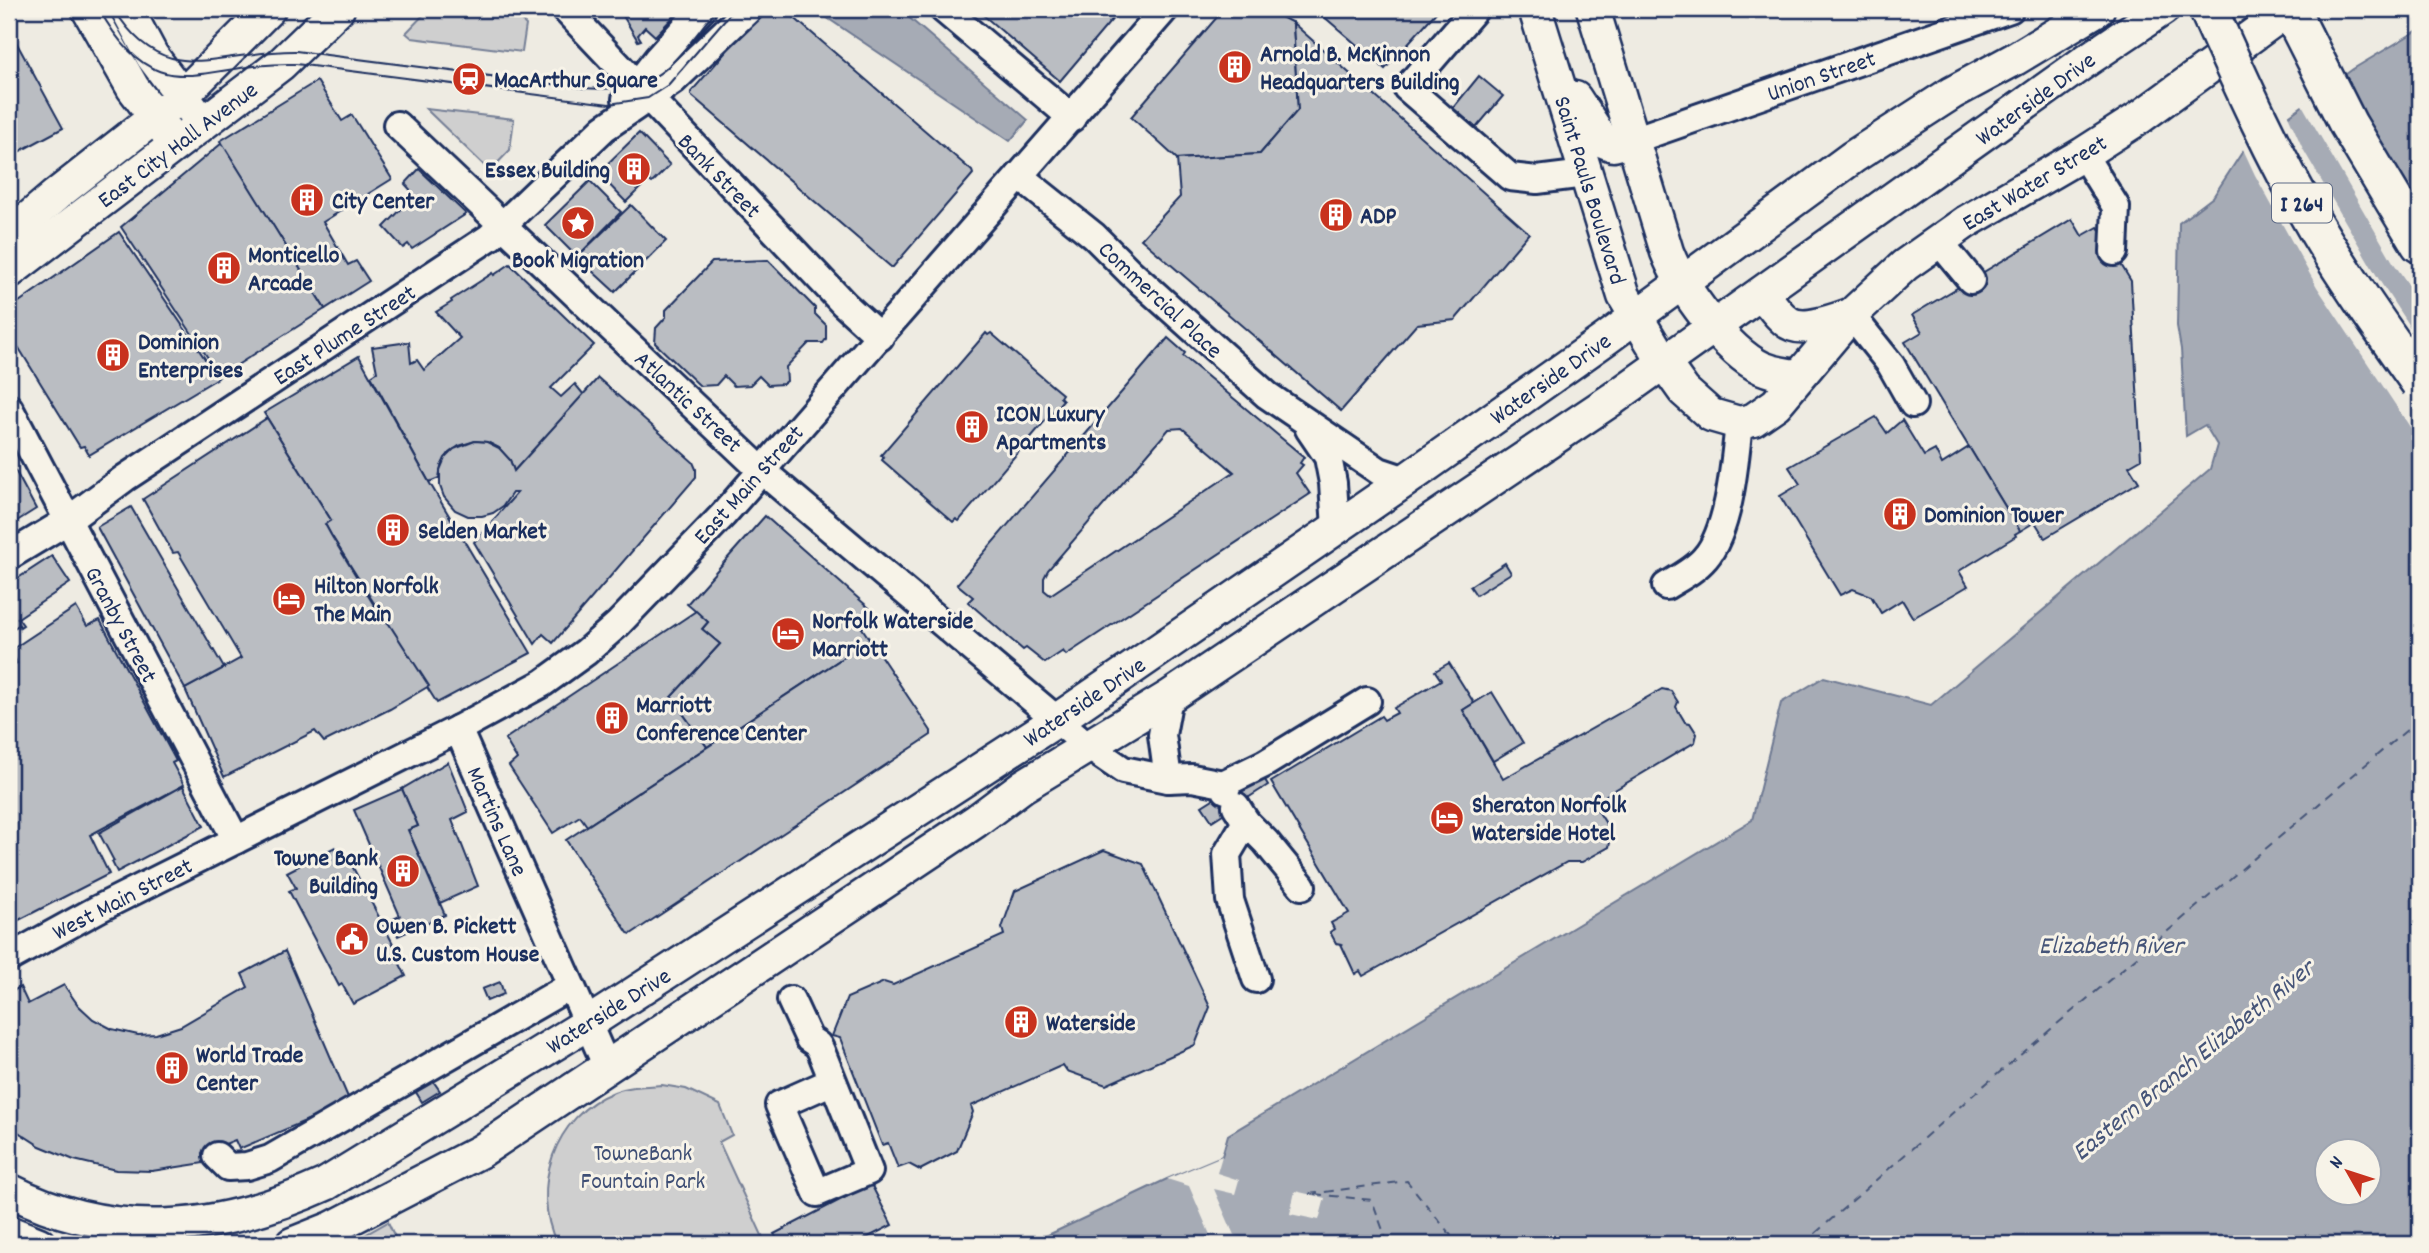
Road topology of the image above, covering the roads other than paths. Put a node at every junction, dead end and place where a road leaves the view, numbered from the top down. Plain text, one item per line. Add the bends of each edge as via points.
1 (88, 9) edge
2 (127, 9) edge
3 (269, 9) edge
4 (338, 9) edge
5 (565, 9) edge
6 (702, 9) edge
7 (749, 9) edge
8 (1165, 9) edge
9 (1475, 9) edge
10 (1535, 9) edge
11 (1594, 9) edge
12 (2010, 9) edge
13 (2098, 9) edge
14 (2163, 9) edge
15 (2208, 9) edge
16 (2290, 9) edge
17 (955, 12) edge
18 (1549, 55) junction
19 (642, 92) junction
20 (181, 96) junction
21 (156, 118) junction
22 (1072, 118) junction
23 (203, 124) junction
24 (397, 125) dead end
25 (1633, 140) junction
26 (177, 144) junction
27 (2083, 154) junction
28 (1585, 174) junction
29 (1019, 176) junction
30 (503, 226) junction
31 (9, 235) edge
32 (1938, 240) junction
33 (2420, 244) edge
34 (2114, 252) dead end
35 (9, 272) edge
36 (1971, 280) dead end
37 (1681, 282) junction
38 (1762, 294) junction
39 (1851, 315) junction
40 (1636, 317) junction
41 (1716, 326) junction
42 (1800, 327) junction
43 (880, 337) junction
44 (1820, 352) junction
45 (1664, 363) junction
46 (1799, 376) junction
47 (2420, 383) edge
48 (1913, 404) dead end
49 (9, 408) edge
50 (1304, 421) junction
51 (1739, 423) junction
52 (761, 470) junction
53 (1406, 480) junction
54 (67, 521) junction
55 (1336, 528) junction
56 (9, 556) edge
57 (1666, 586) dead end
58 (1169, 697) junction
59 (1367, 701) dead end
60 (1057, 720) junction
61 (457, 729) junction
62 (1088, 746) junction
63 (1168, 779) junction
64 (1233, 800) junction
65 (236, 840) junction
66 (1302, 886) dead end
67 (9, 958) edge
68 (685, 961) junction
69 (1255, 979) dead end
70 (570, 986) junction
71 (791, 1000) dead end
72 (684, 1016) junction
73 (587, 1024) junction
74 (607, 1067) junction
75 (826, 1083) dead end
76 (217, 1156) dead end
77 (9, 1189) edge
78 (9, 1232) edge
79 (39, 1244) edge
80 (292, 1244) edge

1 - 21 main road via 133,88
2 - 20 main road via 152,56
3 - 20 main road, East City Hall Avenue
4 - 23 main road, East City Hall Avenue via 281,64
5 - 19 street, Bank Street
6 - 19 street, East Plume Street
7 - 19 street, East Plume Street via 673,81
8 - 22 street, East Main Street
9 - 28 street via 1407,88 1510,177 1537,180
10 - 18 main road, Saint Pauls Boulevard
11 - 25 main road
12 - 25 street, Union Street
13 - 37 main road, Waterside Drive via 1886,134
14 - 38 main road, Waterside Drive
15 - 47 highway, I 264, bridge via 2263,130 2316,227
16 - 27 main road, East Water Street
16 - 33 highway via 2348,124
17 - 22 street
18 - 25 main road via 1600,137 1613,145
18 - 28 main road, Saint Pauls Boulevard
19 - 30 street, East Plume Street
19 - 43 street, Bank Street
20 - 21 main road, East City Hall Avenue
20 - 23 main road
21 - 26 main road
21 - 31 main road, East City Hall Avenue
22 - 29 street, East Main Street
23 - 26 main road, East City Hall Avenue
24 - 30 street, Atlantic Street
25 - 37 main road via 1667,252
26 - 35 main road, East City Hall Avenue
27 - 32 main road, East Water Street
27 - 34 street via 2116,207
28 - 40 main road, Saint Pauls Boulevard via 1619,285
29 - 43 street, East Main Street
29 - 50 street, Commercial Place via 1094,236 1267,395
30 - 52 street, Atlantic Street
30 - 54 street, East Plume Street
32 - 36 street
32 - 39 main road, East Water Street
37 - 40 main road, Waterside Drive
37 - 41 main road
38 - 41 main road, Waterside Drive
38 - 42 main road via 1786,322
39 - 42 main road
39 - 44 main road, East Water Street
39 - 48 street via 1891,365
40 - 45 main road, Saint Pauls Boulevard
40 - 53 main road, Waterside Drive
41 - 45 main road, Waterside Drive
41 - 46 main road via 1760,367
42 - 44 main road
43 - 52 street, East Main Street
44 - 46 main road, East Water Street
45 - 51 main road via 1702,408
45 - 58 main road, Waterside Drive
46 - 51 main road, East Water Street via 1769,411
49 - 54 street, Granby Street
50 - 53 street, Commercial Place via 1379,471
50 - 55 street, Commercial Place via 1328,457
51 - 57 street via 1732,480 1716,540 1699,564
52 - 60 street, Atlantic Street
52 - 61 street, East Main Street via 723,515 594,645 542,683
53 - 55 main road, Waterside Drive
54 - 56 street, East Plume Street
54 - 65 street, Granby Street
55 - 60 main road, Waterside Drive
58 - 62 main road, Waterside Drive
58 - 63 street via 1163,735
59 - 64 street via 1264,764
60 - 62 street, Atlantic Street
60 - 68 main road, Waterside Drive
61 - 65 street, East Main Street
61 - 70 street, Martins Lane
62 - 63 street, Atlantic Street via 1123,770
62 - 72 main road, Waterside Drive
63 - 64 street, Atlantic Street via 1192,778
64 - 66 street
64 - 69 street via 1227,854 1230,900
65 - 67 street, West Main Street
68 - 72 main road via 679,996
68 - 73 main road, Waterside Drive
70 - 73 street, Martins Lane
70 - 76 street via 270,1159 228,1167
71 - 75 street via 809,1039 804,1049
72 - 74 main road, Waterside Drive
73 - 74 street, Martins Lane
73 - 77 main road, Waterside Drive via 326,1184 250,1214 181,1225 121,1224 71,1215
74 - 80 main road, Waterside Drive via 481,1151
78 - 79 main road

